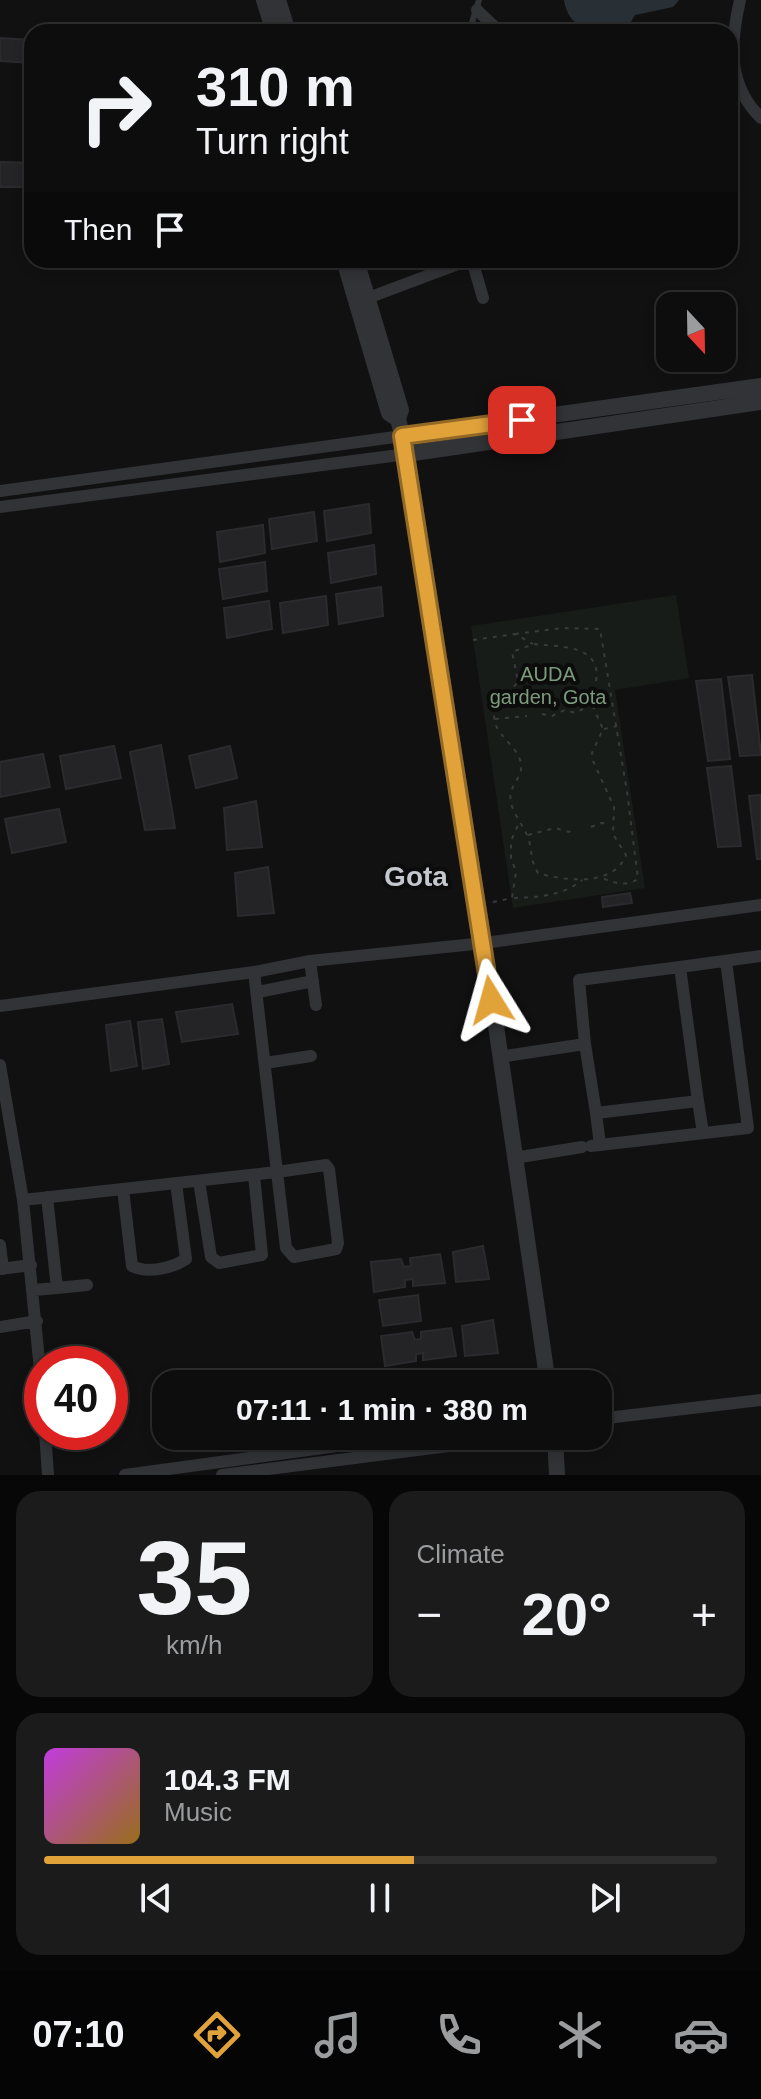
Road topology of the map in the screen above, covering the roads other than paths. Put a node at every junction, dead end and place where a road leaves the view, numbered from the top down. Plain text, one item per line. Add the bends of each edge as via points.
1 (264, 0) edge
2 (278, 0) edge
3 (740, 0) edge
4 (478, 5) edge
5 (272, 24) edge
6 (286, 24) edge
7 (472, 24) edge
8 (493, 24) edge
9 (736, 24) edge
10 (738, 83) edge
11 (761, 118) edge
12 (346, 268) edge
13 (359, 268) edge
14 (449, 268) edge
15 (473, 268) edge
16 (368, 298) junction
17 (483, 298) dead end
18 (761, 386) edge
19 (761, 402) edge
20 (398, 419) junction
21 (402, 436) junction
22 (407, 454) junction
23 (0, 491) edge
24 (0, 507) edge
25 (761, 905) edge
26 (484, 943) junction
27 (761, 956) edge
28 (310, 961) junction
29 (726, 961) junction
30 (680, 967) junction
31 (254, 972) junction
32 (313, 981) junction
33 (258, 992) junction
34 (316, 1005) dead end
35 (0, 1006) edge
36 (585, 1044) junction
37 (311, 1056) dead end
38 (499, 1057) junction
39 (265, 1063) junction
40 (0, 1065) edge
41 (698, 1101) junction
42 (596, 1113) junction
43 (703, 1133) junction
44 (591, 1146) junction
45 (514, 1158) junction
46 (277, 1172) junction
47 (254, 1175) junction
48 (199, 1181) junction
49 (176, 1183) junction
50 (123, 1189) junction
51 (47, 1197) junction
52 (23, 1200) junction
53 (0, 1245) edge
54 (31, 1265) junction
55 (2, 1269) edge
56 (87, 1285) dead end
57 (57, 1288) junction
58 (34, 1290) junction
59 (37, 1321) junction
60 (0, 1327) edge
61 (39, 1346) edge
62 (546, 1370) edge
63 (761, 1400) edge
64 (612, 1417) edge
65 (46, 1450) edge
66 (308, 1450) edge
67 (418, 1450) edge
68 (556, 1450) edge
69 (48, 1475) edge
70 (125, 1475) edge
71 (222, 1475) edge
72 (557, 1475) edge

1 - 5 street
2 - 6 street
3 - 9 street
4 - 7 lane
4 - 8 street
10 - 11 street
12 - 20 street via 389,413
13 - 16 street
14 - 16 street
15 - 17 street
16 - 20 street via 401,410
18 - 21 street
19 - 22 street
20 - 21 street
21 - 22 street
21 - 23 street
22 - 24 street
22 - 26 street
25 - 26 street
26 - 28 street
26 - 38 street
27 - 29 street
28 - 31 street
28 - 32 street
29 - 30 street
29 - 43 street via 748,1128
30 - 36 street via 579,980
30 - 41 street
31 - 33 street
31 - 35 street
32 - 33 street
32 - 34 street
33 - 39 street
36 - 38 street
36 - 42 street
37 - 39 street
38 - 45 street
39 - 46 street
40 - 52 street
41 - 42 street
41 - 43 street
42 - 44 street
43 - 44 street
44 - 45 street
45 - 62 street
46 - 46 street via 289,1255 336,1249 326,1165
46 - 47 street
47 - 48 street
47 - 48 street via 262,1255 219,1263 211,1257
48 - 49 street
49 - 50 street
49 - 50 street via 186,1259 140,1270 132,1266
50 - 51 street
51 - 52 street
51 - 57 street
52 - 54 street
53 - 55 street
54 - 55 street
54 - 58 street
56 - 57 street
57 - 58 street
58 - 59 street
59 - 60 street
59 - 61 street
63 - 64 street
65 - 69 street
66 - 70 street
67 - 71 street
68 - 72 street

